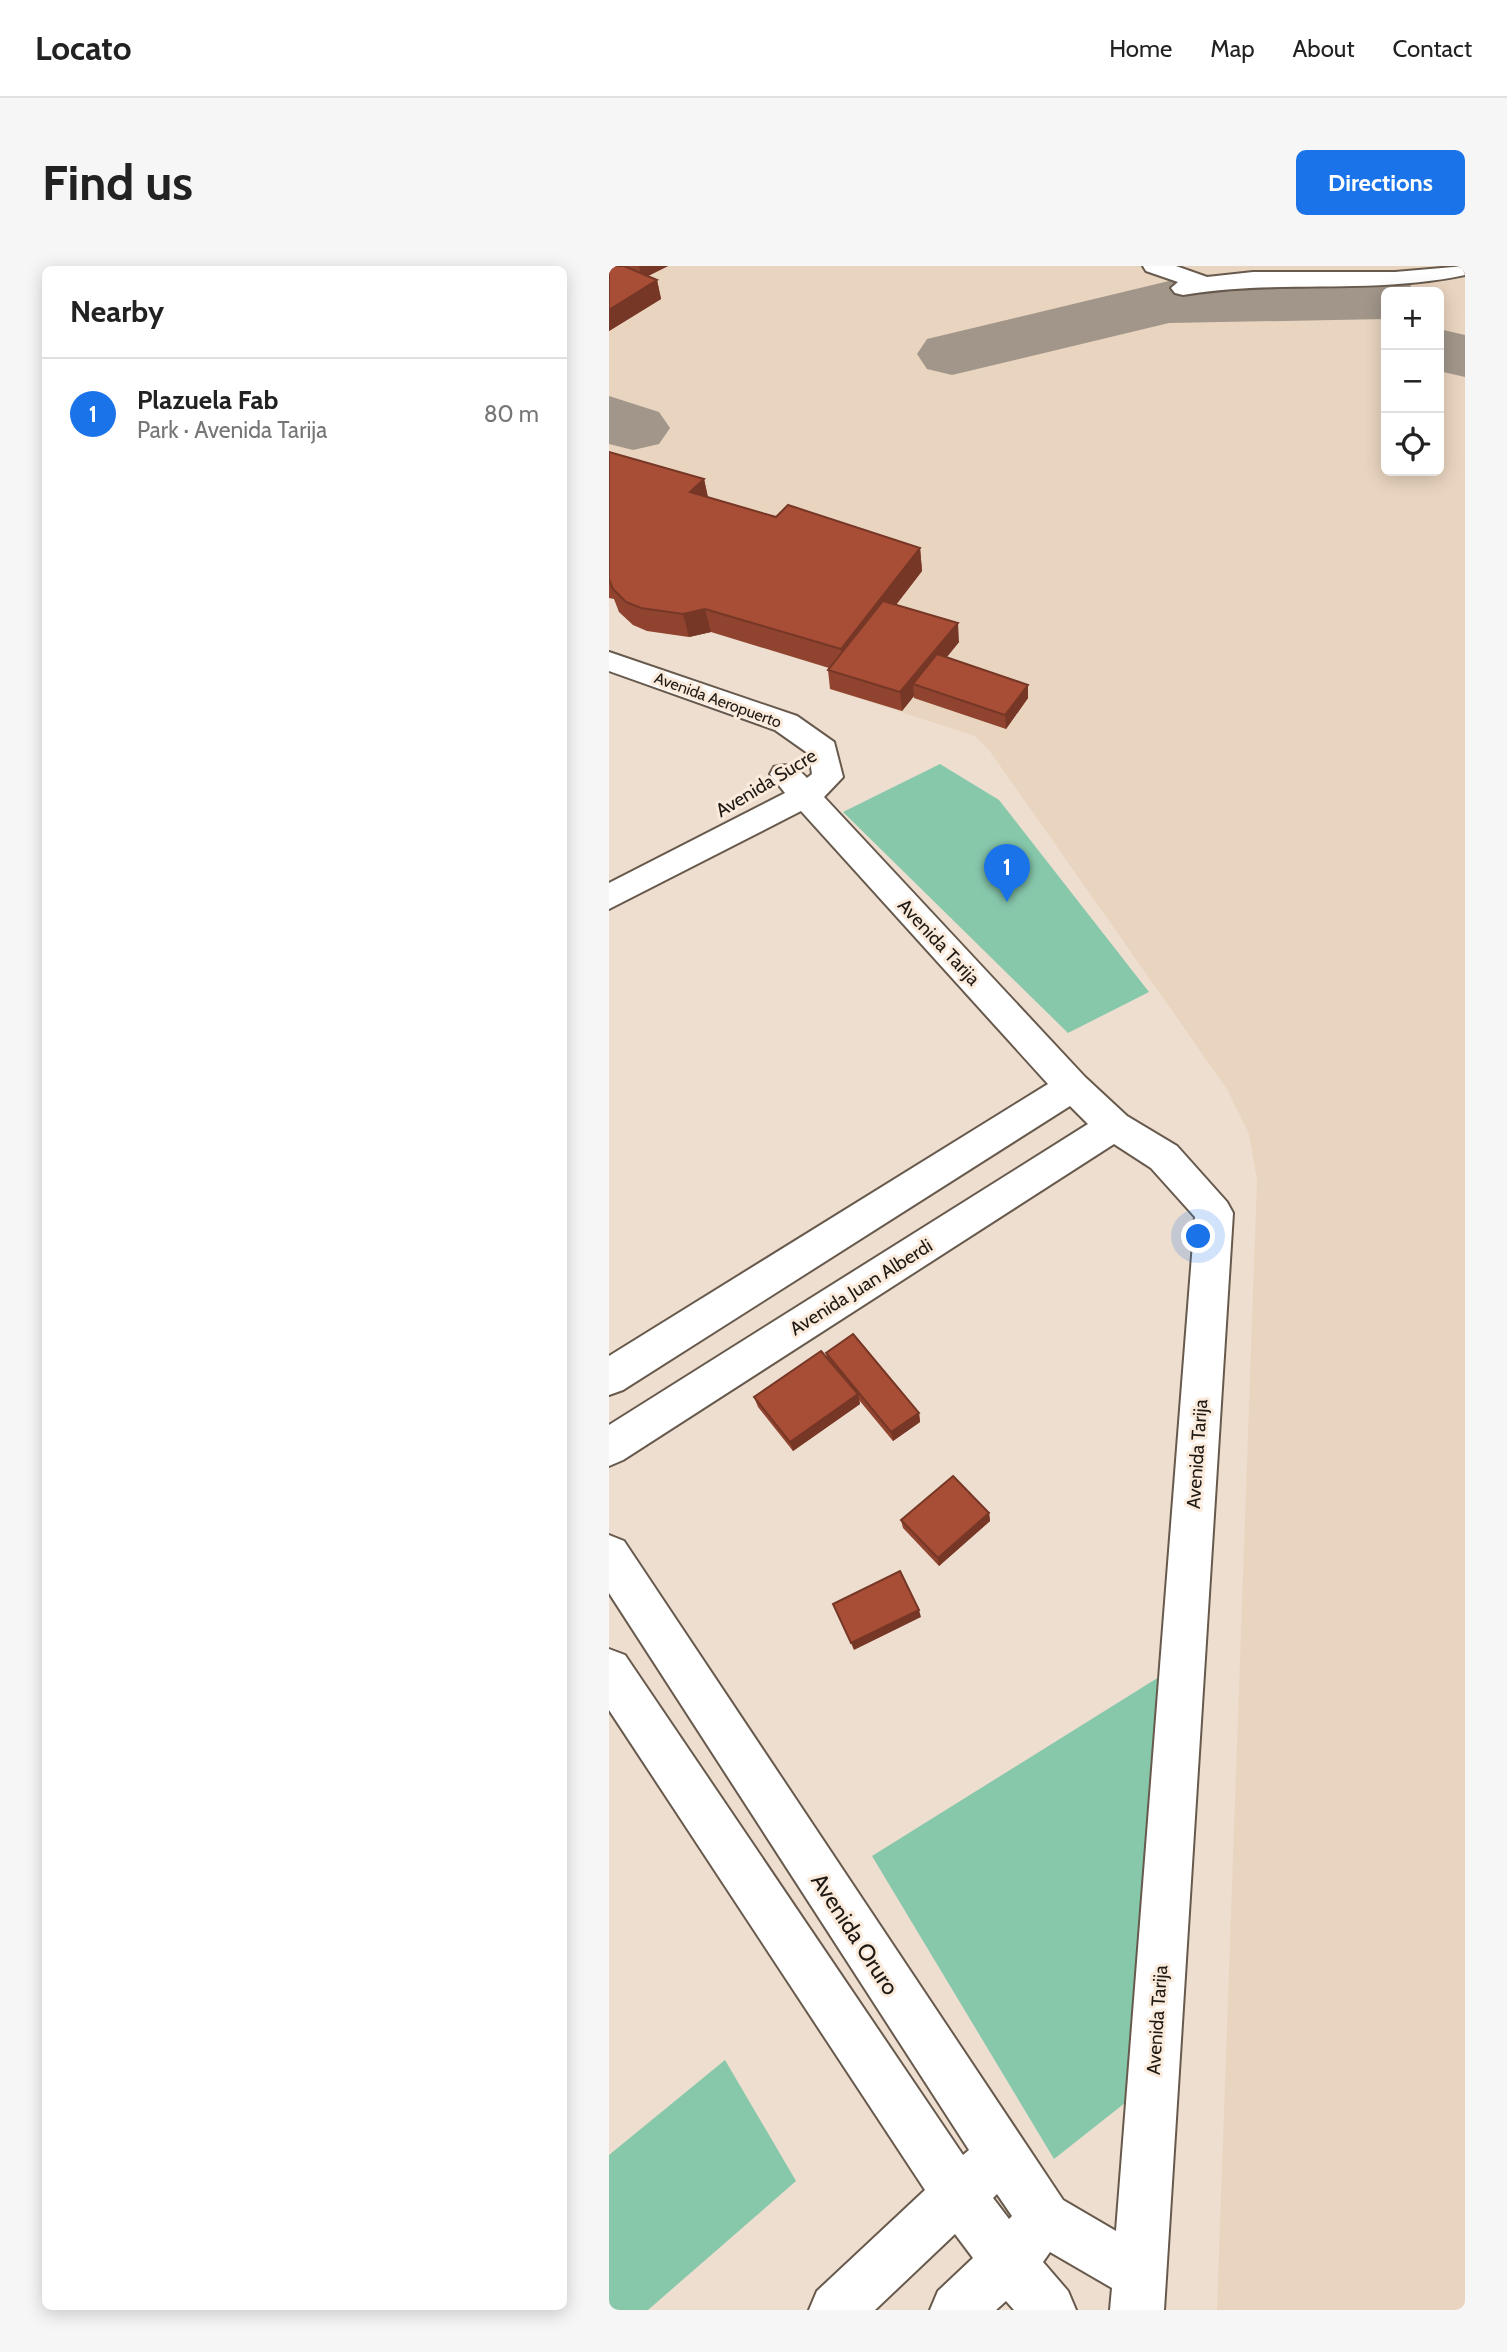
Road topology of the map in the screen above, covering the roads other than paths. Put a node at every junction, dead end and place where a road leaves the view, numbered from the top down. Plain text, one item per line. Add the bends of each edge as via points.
1 (1154, 266) edge
2 (1465, 268) edge
3 (609, 661) edge
4 (823, 749) joint
5 (795, 785) junction
6 (609, 867) edge
7 (609, 897) edge
8 (1072, 1087) junction
9 (1114, 1126) junction
10 (609, 1377) edge
11 (609, 1447) edge
12 (609, 1555) edge
13 (609, 1671) edge
14 (1000, 2156) junction
15 (960, 2196) junction
16 (1044, 2219) junction
17 (1008, 2262) junction
18 (1138, 2292) edge
19 (836, 2310) edge
20 (957, 2310) edge
21 (1049, 2310) edge

1 - 2 street via 1193,286 1234,279 1385,281
3 - 4 street, Avenida Aeropuerto via 786,723
4 - 5 street, Avenida Sucre via 828,777
5 - 6 street, Avenida Sucre via 762,790
5 - 7 street, Avenida Sucre
5 - 8 street, Avenida Tarija
8 - 9 street, Avenida Tarija
8 - 10 street
9 - 11 street, Avenida Juan Alberdi
9 - 18 street, Avenida Tarija via 1164,1157 1214,1213
12 - 14 street, Avenida Oruro
13 - 15 street
14 - 15 street
14 - 16 street, Avenida Oruro
15 - 17 street
15 - 19 street
16 - 17 street
16 - 18 street, Avenida Oruro
17 - 20 street
17 - 21 street

